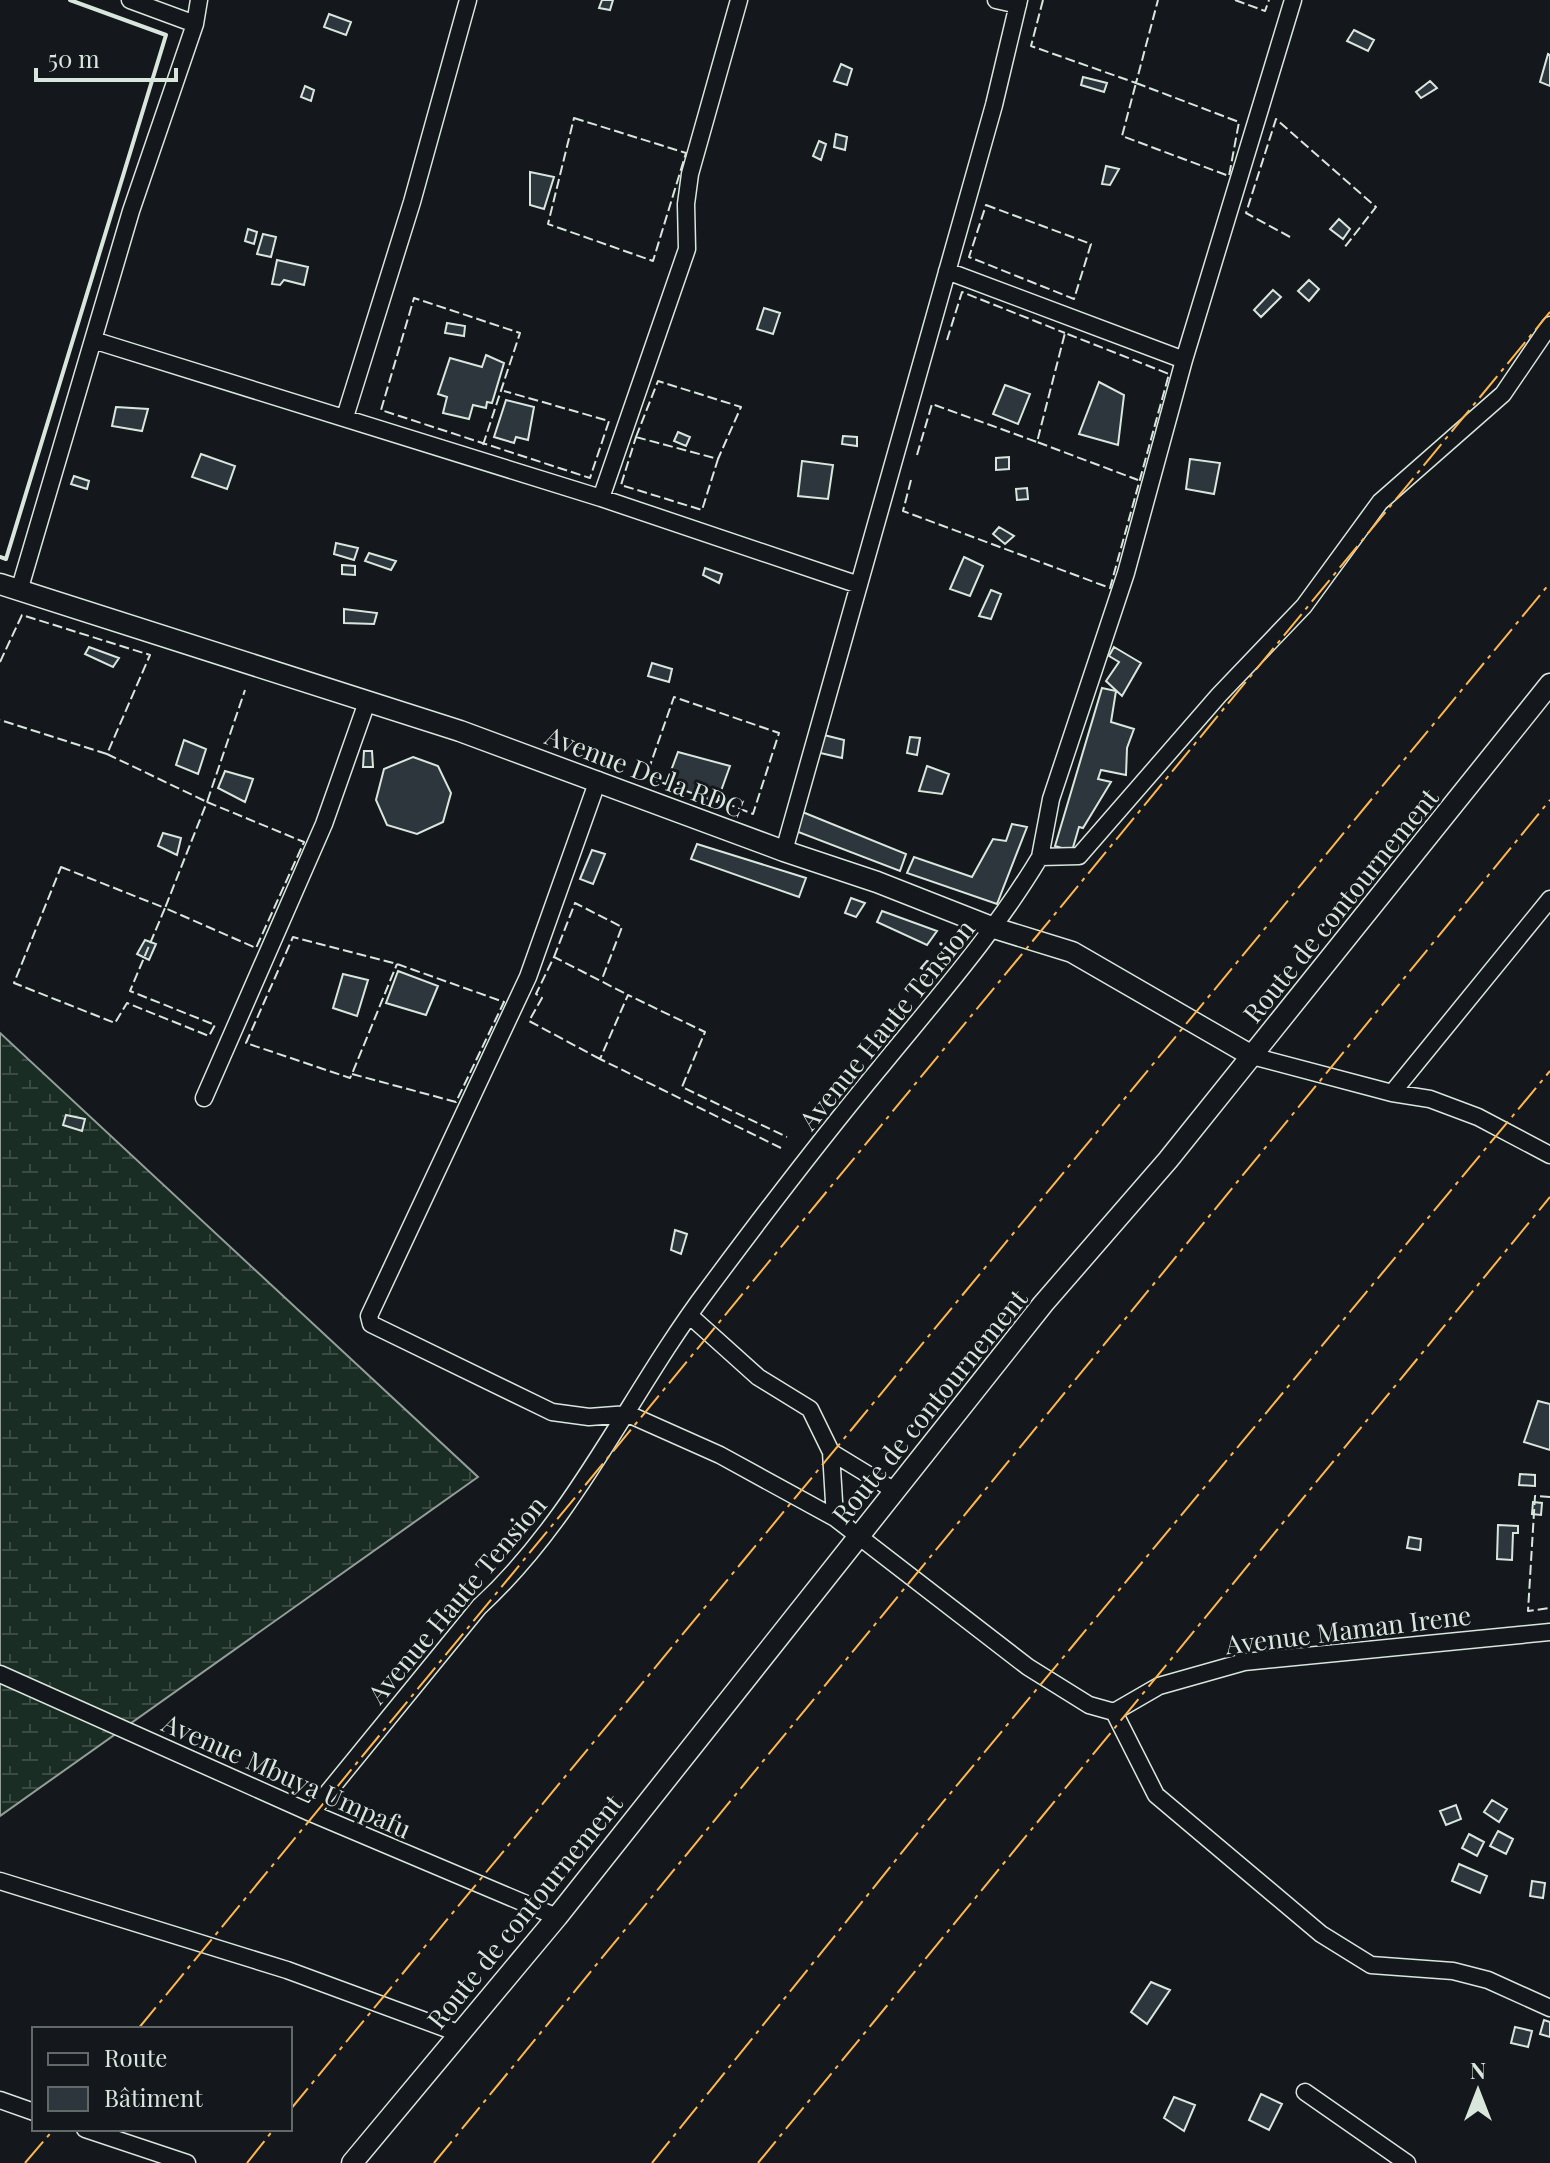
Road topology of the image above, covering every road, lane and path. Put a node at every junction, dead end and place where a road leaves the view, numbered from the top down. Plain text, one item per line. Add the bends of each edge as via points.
1 (130, 0) edge
2 (199, 0) edge
3 (468, 0) edge
4 (739, 0) edge
5 (996, 0) edge
6 (1293, 0) edge
7 (1018, 2) edge
8 (195, 24) junction
9 (947, 271) junction
10 (1550, 325) edge
11 (93, 340) junction
12 (1184, 360) junction
13 (345, 417) junction
14 (601, 498) junction
15 (859, 585) junction
16 (10, 587) edge
17 (1550, 684) edge
18 (367, 702) junction
19 (598, 780) junction
20 (784, 851) junction
21 (1040, 857) junction
22 (1550, 899) edge
23 (994, 928) junction
24 (1252, 1056) junction
25 (1392, 1093) junction
26 (204, 1098) dead end
27 (1550, 1155) edge
28 (689, 1315) junction
29 (628, 1414) junction
30 (831, 1452) junction
31 (895, 1491) junction
32 (835, 1518) junction
33 (859, 1535) junction
34 (1550, 1632) edge
35 (0, 1674) edge
36 (1114, 1712) junction
37 (311, 1813) junction
38 (0, 1881) edge
39 (557, 1917) junction
40 (1550, 2008) edge
41 (458, 2033) junction
42 (1305, 2092) dead end
43 (0, 2100) edge
44 (32, 2111) edge
45 (91, 2131) edge
46 (187, 2163) edge
47 (352, 2163) edge
48 (1407, 2163) edge

1 - 8 street
2 - 8 street
3 - 13 street
4 - 14 street via 690,174 687,249
5 - 7 street
6 - 12 street
7 - 9 street
8 - 11 street
9 - 12 street
9 - 15 street
10 - 21 street via 1503,394 1380,502 1304,606 1079,856
11 - 13 street
11 - 16 street
12 - 21 street via 1126,573 1051,799
13 - 14 street
14 - 15 street
15 - 20 street
16 - 18 street, Avenue De la RDC
17 - 24 street, Route de contournement
18 - 19 street, Avenue De la RDC
18 - 26 street via 324,824
19 - 20 street, Avenue De la RDC
19 - 29 street via 528,977 369,1316 371,1324 390,1335 552,1412 589,1417
20 - 23 street, Avenue De la RDC
21 - 23 street, Avenue Haute Tension
22 - 25 street
23 - 24 street, Avenue De la RDC via 1072,952
23 - 28 street, Avenue Haute Tension
24 - 25 street
24 - 31 street, Route de contournement via 1043,1304
25 - 27 street via 1430,1099 1478,1117
28 - 29 street, Avenue Haute Tension
28 - 30 street via 758,1377 810,1409
29 - 32 street via 720,1455
29 - 37 street, Avenue Haute Tension via 544,1538 479,1607
30 - 31 street
30 - 32 street
31 - 33 street, Route de contournement
32 - 33 street
33 - 36 street via 1028,1667 1089,1705
33 - 39 street, Route de contournement
34 - 36 street, Avenue Maman Irene via 1244,1662 1159,1686
35 - 37 street, Avenue Mbuya Umpafu
36 - 40 street via 1156,1795 1321,1934 1371,1965 1453,1971 1488,1980
37 - 39 street, Avenue Mbuya Umpafu
38 - 41 street via 287,1970
39 - 41 street, Route de contournement
41 - 47 street, Route de contournement
42 - 48 street
43 - 44 street
45 - 46 street

